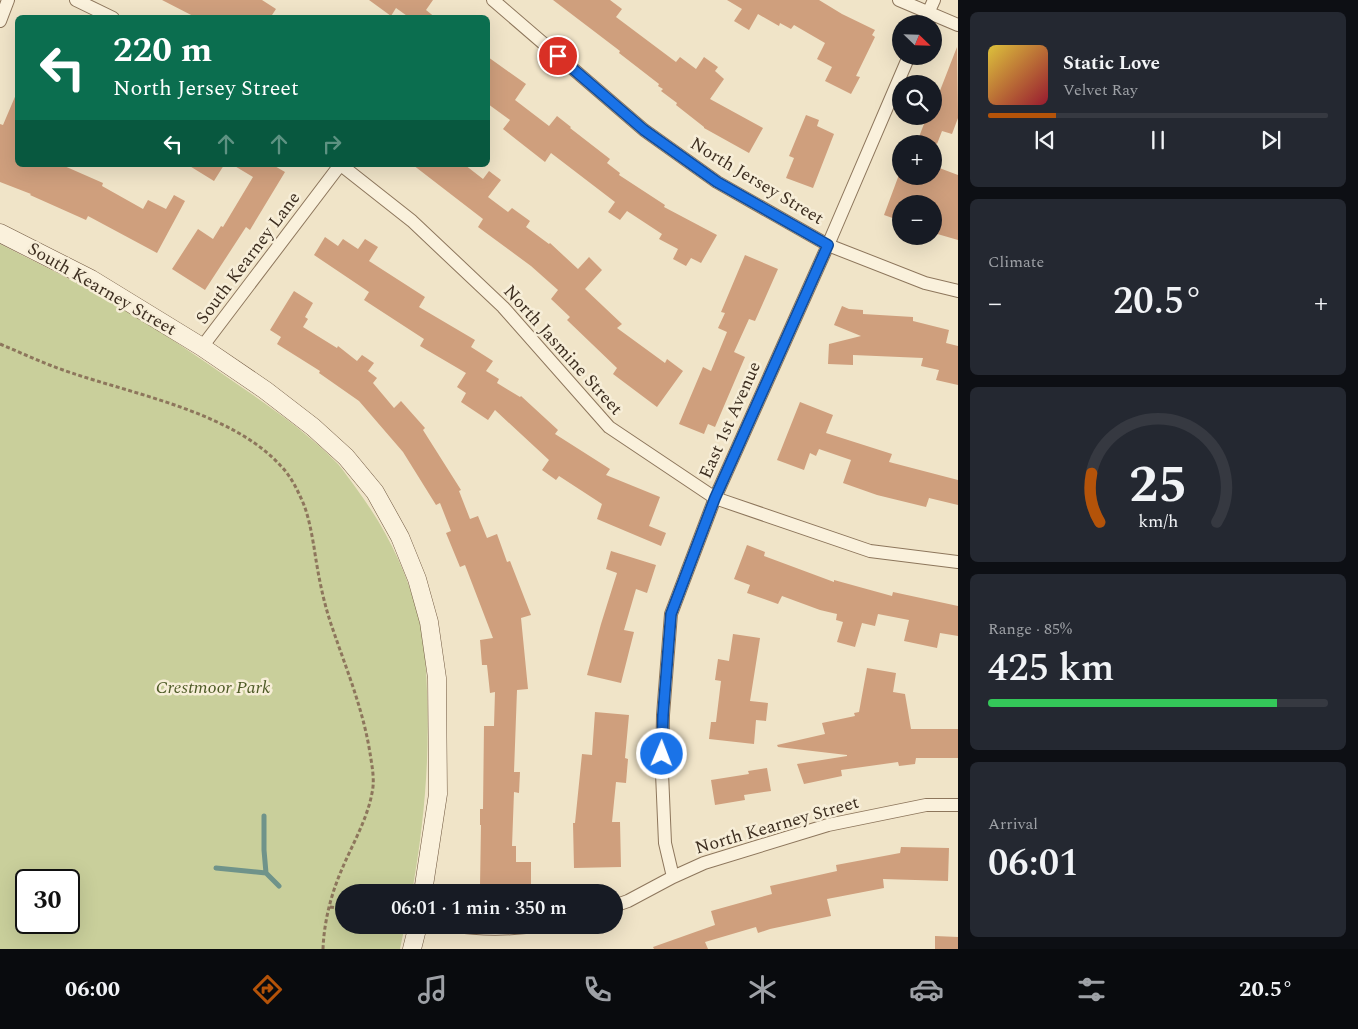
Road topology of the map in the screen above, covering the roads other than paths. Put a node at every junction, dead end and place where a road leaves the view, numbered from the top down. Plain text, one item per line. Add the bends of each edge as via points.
1 (8, 0) edge
2 (76, 0) edge
3 (493, 0) edge
4 (899, 0) edge
5 (934, 0) edge
6 (107, 15) edge
7 (922, 15) edge
8 (927, 15) edge
9 (0, 20) edge
10 (942, 22) edge
11 (958, 25) edge
12 (905, 65) edge
13 (338, 167) edge
14 (343, 167) edge
15 (0, 233) edge
16 (828, 245) junction
17 (958, 291) edge
18 (202, 347) junction
19 (715, 498) junction
20 (958, 562) edge
21 (958, 805) edge
22 (673, 877) junction
23 (425, 884) edge
24 (623, 903) edge
25 (416, 934) edge
26 (412, 949) edge

1 - 9 street
2 - 6 street
3 - 16 street, North Jersey Street via 644,130 717,182
4 - 7 street
5 - 8 street
10 - 11 street
12 - 16 street, East 1st Avenue
13 - 18 street, South Kearney Lane
14 - 19 street, North Jasmine Street via 412,221 503,307 609,427
15 - 18 street, South Kearney Street via 91,279
16 - 17 street, North Jersey Street via 925,283
16 - 19 street, East 1st Avenue
18 - 23 street, South Kearney Street via 265,390 346,457 375,492 400,537 429,622 437,678 438,794
19 - 20 street, North Jasmine Street via 870,551
19 - 22 street, East 1st Avenue via 671,614 662,773 665,843
21 - 22 street, North Kearney Street via 926,805 828,825 704,863
22 - 24 street, North Kearney Street
25 - 26 street

